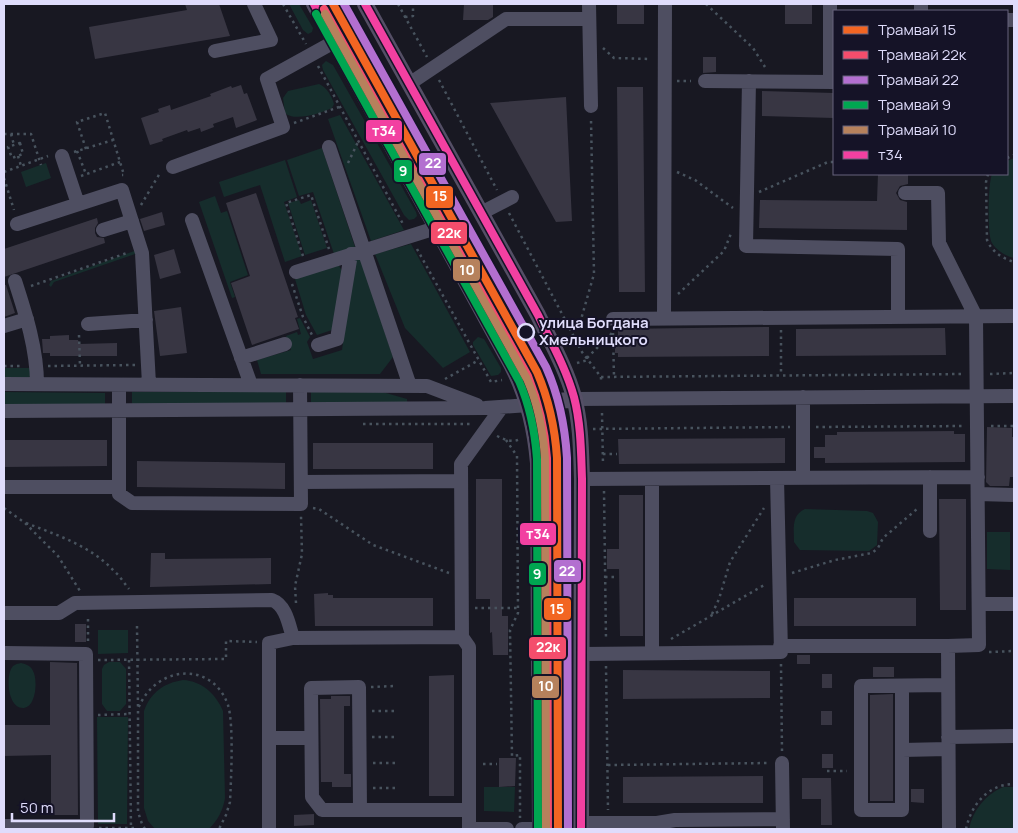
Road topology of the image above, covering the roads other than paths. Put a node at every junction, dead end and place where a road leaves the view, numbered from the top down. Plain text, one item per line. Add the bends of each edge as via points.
1 (254, 4) edge
2 (314, 4) edge
3 (365, 4) edge
4 (589, 4) edge
5 (665, 4) edge
6 (830, 4) edge
7 (589, 19) junction
8 (334, 42) junction
9 (215, 52) dead end
10 (705, 81) road end
11 (749, 81) junction
12 (832, 82) edge
13 (409, 84) junction
14 (591, 106) road end
15 (329, 147) dead end
16 (62, 156) dead end
17 (173, 167) road end
18 (905, 193) dead end
19 (512, 196) dead end
20 (78, 204) junction
21 (481, 213) junction
22 (192, 220) dead end
23 (132, 221) junction
24 (18, 223) road end
25 (436, 228) junction
26 (103, 230) dead end
27 (357, 252) junction
28 (302, 270) road end
29 (16, 286) road end
30 (1014, 316) edge
31 (898, 317) junction
32 (976, 317) junction
33 (27, 318) junction
34 (613, 319) road end
35 (664, 319) junction
36 (146, 320) junction
37 (4, 326) edge
38 (84, 326) road end
39 (284, 344) dead end
40 (318, 345) road end
41 (241, 358) junction
42 (4, 384) edge
43 (37, 384) junction
44 (119, 384) junction
45 (149, 384) junction
46 (251, 385) junction
47 (300, 385) junction
48 (410, 386) junction
49 (977, 396) junction
50 (1014, 396) edge
51 (803, 397) junction
52 (575, 399) junction
53 (529, 405) junction
54 (502, 407) junction
55 (484, 408) junction
56 (301, 409) junction
57 (119, 411) junction
58 (4, 412) edge
59 (930, 477) junction
60 (978, 477) junction
61 (652, 478) junction
62 (803, 478) junction
63 (582, 479) junction
64 (461, 481) junction
65 (301, 482) junction
66 (777, 483) junction
67 (119, 486) junction
68 (4, 487) edge
69 (978, 494) junction
70 (1014, 496) edge
71 (930, 531) dead end
72 (979, 604) junction
73 (1014, 604) edge
74 (4, 614) edge
75 (462, 637) junction
76 (293, 638) junction
77 (948, 646) junction
78 (780, 649) junction
79 (652, 651) junction
80 (4, 653) edge
81 (581, 654) junction
82 (948, 685) junction
83 (902, 686) junction
84 (1014, 736) edge
85 (269, 738) junction
86 (311, 738) junction
87 (948, 743) junction
88 (902, 750) junction
89 (778, 763) road end
90 (360, 810) junction
91 (469, 810) junction
92 (783, 824) edge
93 (521, 825) edge
94 (4, 826) edge
95 (581, 826) edge
96 (657, 826) edge
97 (269, 829) edge
98 (507, 829) edge
99 (540, 829) edge
100 (949, 829) edge

1 - 9 street via 271,40
2 - 8 main road
3 - 13 main road
4 - 7 street
5 - 35 street
6 - 12 street
7 - 13 street via 506,19
7 - 14 street
8 - 17 street via 267,80 283,127
8 - 25 main road
10 - 11 street
11 - 12 street
11 - 31 street via 746,246 898,249
13 - 21 main road
15 - 27 street
16 - 20 street
18 - 32 street via 938,193 939,243
19 - 21 street
20 - 23 street via 122,190
20 - 24 street
21 - 52 main road via 564,366
22 - 41 street
23 - 26 street
23 - 36 street via 141,248
25 - 27 street
25 - 53 main road via 515,371
27 - 28 street
27 - 40 street via 337,339
27 - 48 street
29 - 33 street
30 - 32 street
31 - 32 street
31 - 35 street
32 - 49 street
33 - 37 street
33 - 43 street via 37,366
34 - 35 street
36 - 38 street
36 - 45 street
39 - 41 street
41 - 46 street
42 - 43 street
43 - 44 street
44 - 45 street
44 - 57 street
45 - 46 street
46 - 47 street
47 - 48 street
47 - 56 street
48 - 55 street via 431,387
49 - 50 street
49 - 51 street
49 - 60 street
51 - 52 street
51 - 62 street
52 - 53 main road
52 - 63 main road
53 - 54 street
53 - 99 main road via 538,463
54 - 55 street
54 - 64 street via 461,464
55 - 56 street
56 - 57 street
56 - 65 street
57 - 58 street
57 - 67 street
59 - 60 street
59 - 62 street
59 - 71 street
60 - 69 street
61 - 63 street
61 - 66 street
61 - 79 street
62 - 66 street
63 - 81 main road
64 - 65 street
64 - 75 street
65 - 67 street via 301,504 132,503 119,494
66 - 78 street
67 - 68 street
69 - 70 street
69 - 72 street
72 - 73 street
72 - 77 street via 979,646
74 - 76 street via 59,613 76,603 273,600 282,608
75 - 76 street
75 - 91 street via 469,647
76 - 85 street via 269,643
77 - 78 street
77 - 82 street
78 - 79 street
79 - 81 street
80 - 94 street via 86,657 88,826
81 - 95 main road
82 - 83 street
82 - 87 street
83 - 88 street
83 - 88 street via 861,686 861,810 902,810
84 - 87 street
85 - 86 street
85 - 97 street
86 - 90 street via 312,797 322,810
86 - 90 street via 311,688 358,687
87 - 88 street
87 - 100 street
89 - 92 street
90 - 91 street
91 - 98 street via 469,829
92 - 96 street via 674,820
93 - 99 street
95 - 96 street via 608,823

